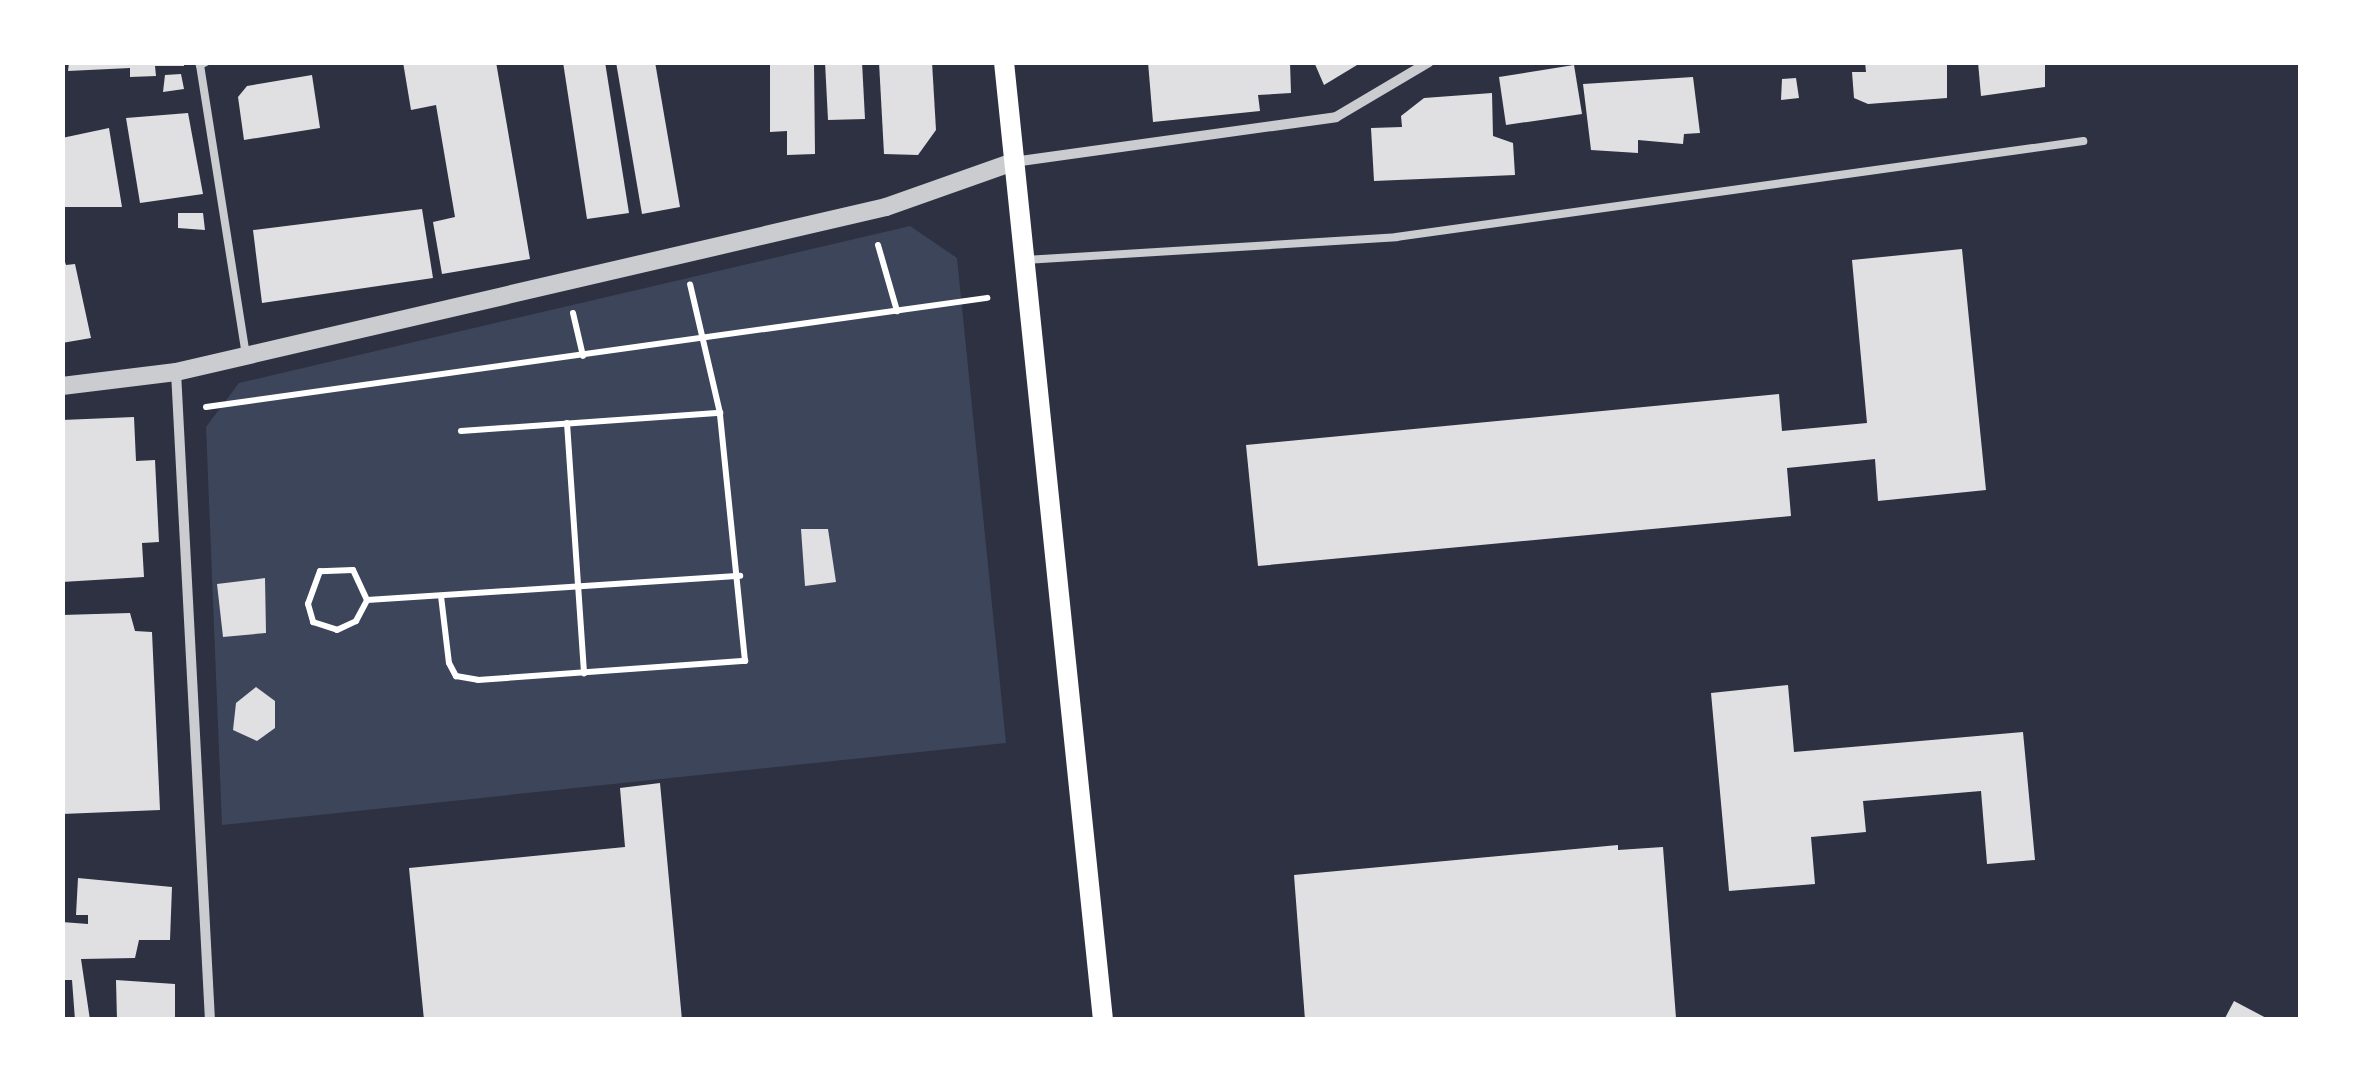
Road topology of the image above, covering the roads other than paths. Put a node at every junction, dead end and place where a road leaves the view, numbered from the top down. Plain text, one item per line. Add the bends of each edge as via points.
1 (206, 62) edge
2 (1004, 62) edge
3 (1429, 62) edge
4 (2083, 141) dead end
5 (1013, 162) junction
6 (1022, 260) junction
7 (246, 356) junction
8 (176, 372) junction
9 (62, 386) edge
10 (210, 1020) edge
11 (1103, 1020) edge

1 - 7 lane via 200,65
2 - 5 main road
3 - 5 street via 1336,117
4 - 6 lane via 1396,237
5 - 6 main road
5 - 7 street via 871,211
6 - 11 main road
7 - 8 street
8 - 9 street
8 - 10 street

